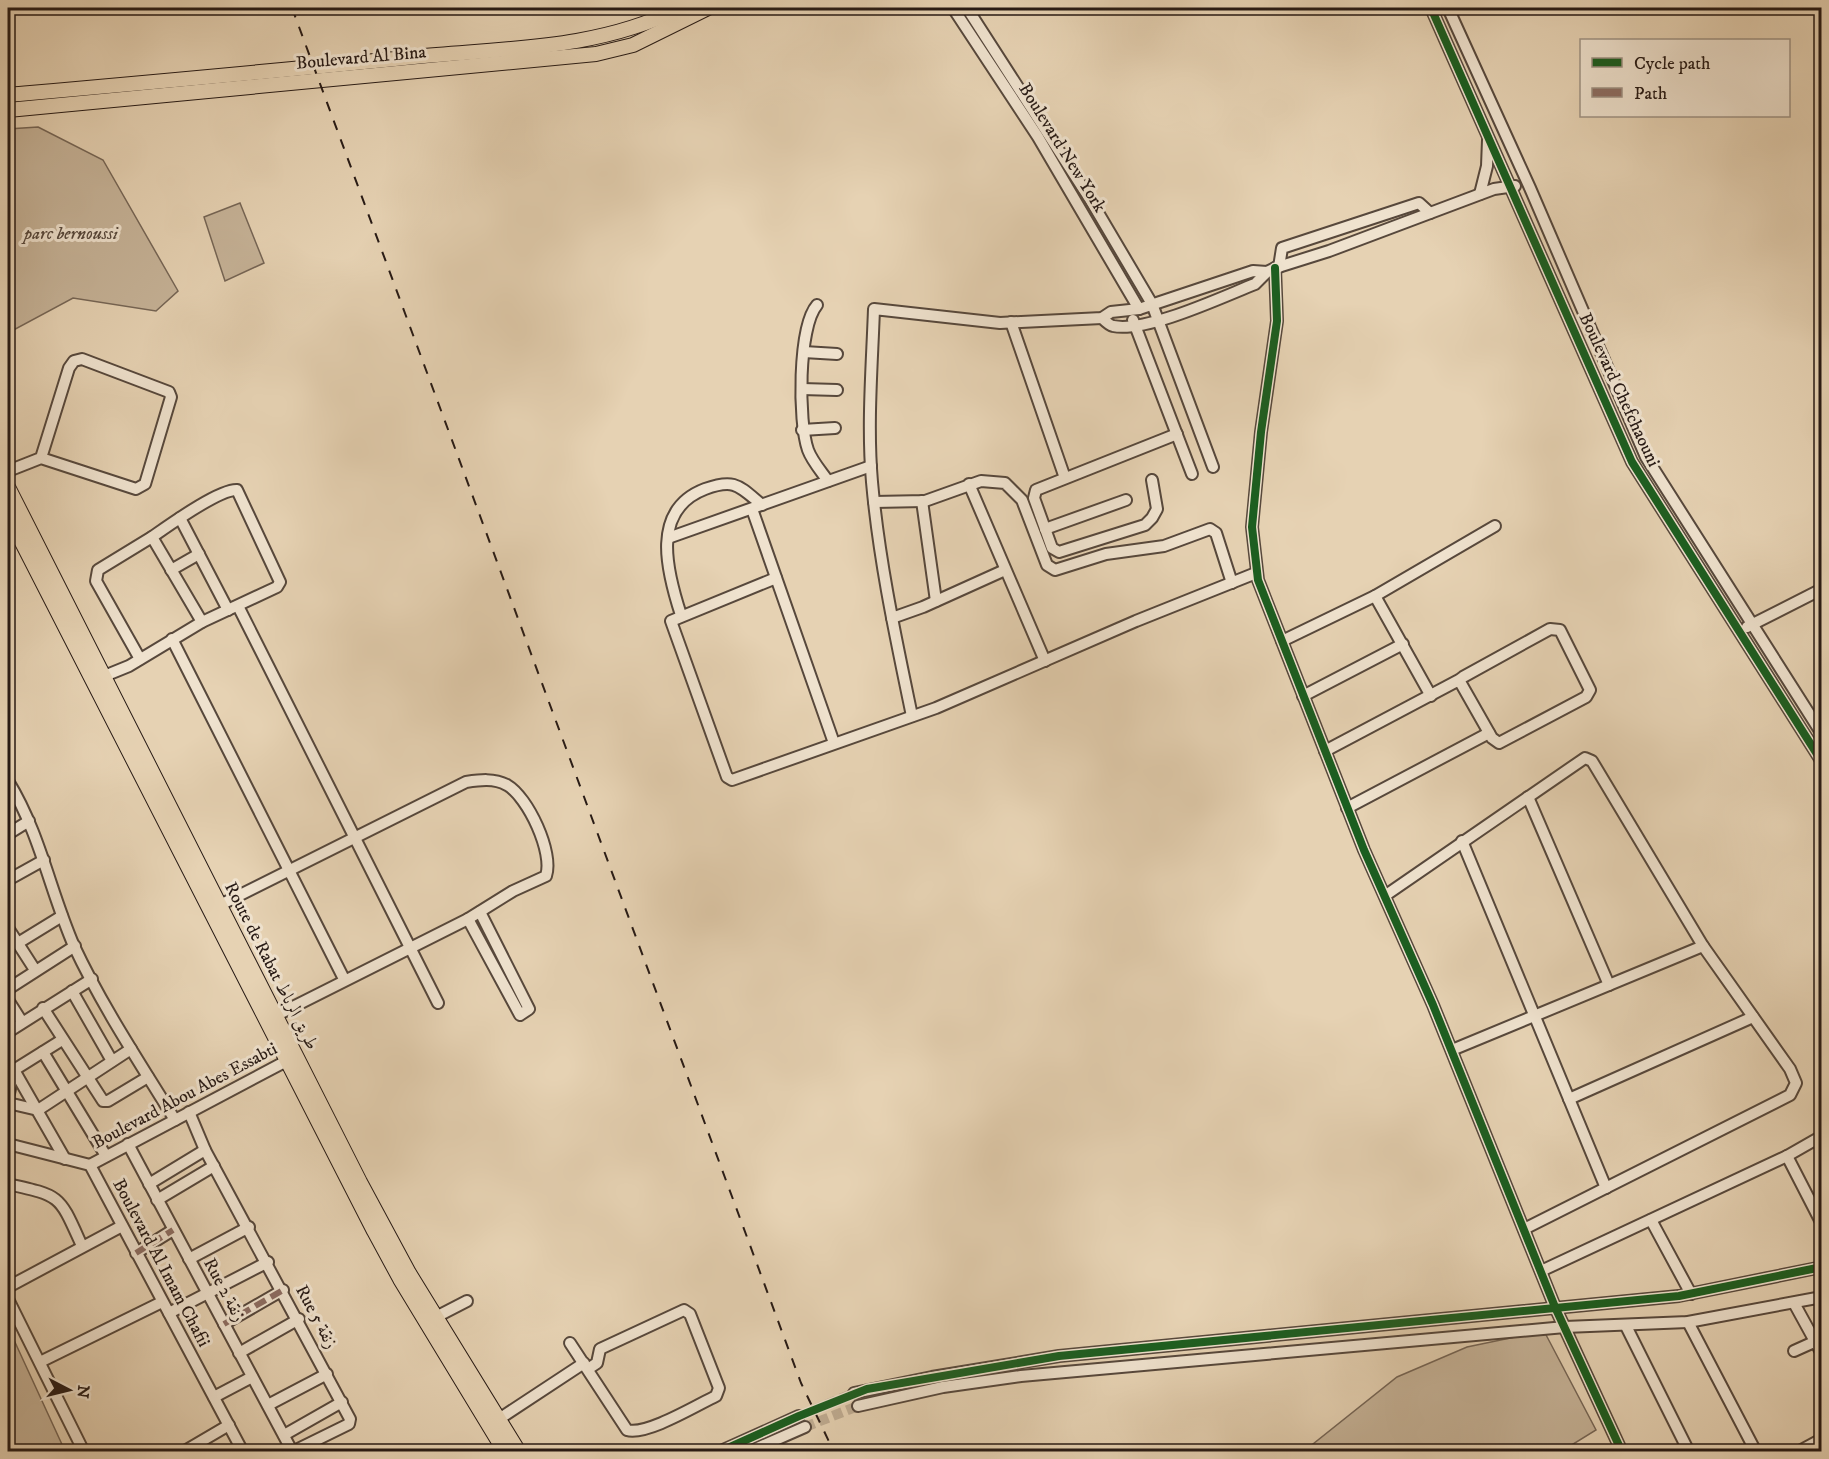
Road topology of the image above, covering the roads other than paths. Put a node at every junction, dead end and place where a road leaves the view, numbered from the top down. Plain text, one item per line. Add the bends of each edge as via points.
1 (680, 8) edge
2 (708, 8) edge
3 (967, 8) edge
4 (1431, 8) edge
5 (1449, 8) edge
6 (956, 9) edge
7 (1467, 48) junction
8 (1452, 55) junction
9 (8, 95) edge
10 (8, 110) edge
11 (1042, 135) junction
12 (1489, 137) junction
13 (1511, 186) junction
14 (1530, 188) junction
15 (1480, 194) junction
16 (1090, 198) junction
17 (1079, 204) junction
18 (1430, 213) junction
19 (1274, 269) junction
20 (1152, 304) junction
21 (817, 305) dead end
22 (1134, 310) junction
23 (1102, 318) junction
24 (1160, 320) junction
25 (1011, 322) junction
26 (1136, 326) junction
27 (804, 352) junction
28 (837, 354) dead end
29 (802, 389) junction
30 (837, 390) dead end
31 (835, 428) dead end
32 (802, 430) junction
33 (1177, 434) junction
34 (41, 458) junction
35 (871, 466) junction
36 (1213, 467) dead end
37 (8, 471) edge
38 (1192, 474) dead end
39 (1065, 478) junction
40 (1152, 480) dead end
41 (828, 481) junction
42 (969, 484) junction
43 (8, 486) edge
44 (1126, 500) dead end
45 (922, 501) junction
46 (874, 502) junction
47 (757, 507) junction
48 (8, 515) edge
49 (180, 518) junction
50 (1495, 526) dead end
51 (1045, 530) junction
52 (152, 537) junction
53 (668, 538) junction
54 (199, 554) junction
55 (171, 570) junction
56 (1005, 570) junction
57 (1256, 573) junction
58 (776, 578) junction
59 (1232, 583) junction
60 (1821, 589) edge
61 (1375, 596) junction
62 (936, 601) junction
63 (233, 608) junction
64 (681, 615) junction
65 (892, 618) junction
66 (202, 622) junction
67 (1753, 623) junction
68 (1740, 631) junction
69 (172, 639) junction
70 (1282, 641) junction
71 (1403, 644) junction
72 (140, 659) junction
73 (1045, 661) junction
74 (98, 678) junction
75 (1459, 680) junction
76 (1303, 696) junction
77 (1431, 696) junction
78 (912, 716) junction
79 (1489, 733) junction
80 (1821, 734) edge
81 (834, 743) junction
82 (1325, 751) junction
83 (1821, 762) edge
84 (8, 781) edge
85 (1528, 797) junction
86 (1347, 808) junction
87 (29, 821) junction
88 (8, 834) edge
89 (354, 837) junction
90 (1462, 841) junction
91 (44, 860) junction
92 (288, 871) junction
93 (8, 880) edge
94 (1386, 895) junction
95 (220, 905) junction
96 (480, 912) junction
97 (62, 916) junction
98 (468, 919) junction
99 (8, 928) edge
100 (18, 943) junction
101 (75, 946) junction
102 (1703, 946) junction
103 (409, 948) junction
104 (508, 967) junction
105 (35, 970) junction
106 (497, 973) junction
107 (92, 979) junction
108 (344, 980) junction
109 (1609, 985) junction
110 (8, 989) edge
111 (72, 991) junction
112 (8, 1000) edge
113 (438, 1003) dead end
114 (43, 1008) junction
115 (277, 1015) junction
116 (1535, 1016) junction
117 (1753, 1017) junction
118 (22, 1023) junction
119 (8, 1032) edge
120 (62, 1040) junction
121 (131, 1049) junction
122 (1452, 1050) junction
123 (43, 1052) junction
124 (291, 1059) junction
125 (112, 1061) junction
126 (14, 1070) junction
127 (87, 1077) junction
128 (148, 1077) junction
129 (68, 1091) junction
130 (8, 1098) edge
131 (1569, 1098) junction
132 (8, 1103) edge
133 (38, 1110) junction
134 (189, 1112) junction
135 (175, 1120) junction
136 (1821, 1136) edge
137 (128, 1144) junction
138 (8, 1148) edge
139 (206, 1150) junction
140 (106, 1156) junction
141 (1787, 1156) junction
142 (65, 1159) junction
143 (90, 1165) junction
144 (214, 1166) junction
145 (8, 1184) edge
146 (149, 1184) junction
147 (1606, 1188) junction
148 (158, 1200) junction
149 (1651, 1220) junction
150 (1821, 1224) edge
151 (122, 1226) junction
152 (249, 1227) junction
153 (1524, 1229) junction
154 (173, 1230) junction
155 (82, 1246) junction
156 (136, 1253) junction
157 (189, 1259) junction
158 (268, 1262) junction
159 (1821, 1267) edge
160 (1541, 1271) junction
161 (8, 1287) edge
162 (283, 1290) junction
163 (208, 1294) junction
164 (1691, 1294) junction
165 (1821, 1297) edge
166 (8, 1299) edge
167 (467, 1301) dead end
168 (162, 1302) junction
169 (1794, 1303) junction
170 (1555, 1307) junction
171 (169, 1313) junction
172 (436, 1317) junction
173 (299, 1319) junction
174 (1688, 1322) junction
175 (224, 1324) junction
176 (1626, 1326) junction
177 (1565, 1327) junction
178 (1814, 1342) junction
179 (570, 1343) dead end
180 (1794, 1351) dead end
181 (239, 1353) junction
182 (1821, 1354) edge
183 (39, 1362) junction
184 (586, 1366) junction
185 (975, 1370) junction
186 (327, 1374) junction
187 (252, 1377) junction
188 (978, 1382) junction
189 (854, 1394) tunnel mouth
190 (214, 1397) junction
191 (342, 1402) junction
192 (268, 1406) junction
193 (858, 1406) tunnel mouth
194 (799, 1416) tunnel mouth
195 (499, 1419) junction
196 (229, 1425) junction
197 (805, 1427) tunnel mouth
198 (284, 1435) junction
199 (1821, 1439) edge
200 (292, 1451) edge
201 (84, 1452) edge
202 (183, 1452) edge
203 (243, 1452) edge
204 (505, 1452) edge
205 (519, 1452) edge
206 (719, 1452) edge
207 (748, 1452) edge
208 (1622, 1452) edge
209 (1689, 1452) edge
210 (1756, 1452) edge
211 (1798, 1452) edge

1 - 9 main road, Boulevard Al Bina via 628,31 559,44
2 - 10 main road, Boulevard Al Bina via 633,45 596,54
3 - 11 street, Boulevard New York
4 - 8 street, Boulevard Chefchaouni
5 - 7 street, Boulevard Chefchaouni
6 - 11 street, Boulevard New York
7 - 8 street
7 - 14 street, Boulevard Chefchaouni
8 - 12 street, Boulevard Chefchaouni
11 - 16 street, Boulevard New York
11 - 17 street, Boulevard New York
12 - 13 street, Boulevard Chefchaouni
12 - 15 street
13 - 14 street
13 - 15 street
13 - 68 street, Boulevard Chefchaouni via 1632,462
14 - 67 street, Boulevard Chefchaouni via 1646,457
15 - 18 street
16 - 17 street
16 - 20 street, Boulevard New York
17 - 22 street, Boulevard New York
18 - 19 street
18 - 19 street via 1419,203 1282,248
19 - 20 street via 1253,271
19 - 24 street via 1256,284
19 - 57 street via 1277,321 1252,527
20 - 22 street
20 - 24 street, Boulevard New York
21 - 27 street via 806,324
22 - 23 street via 1111,312
22 - 26 street, Boulevard New York
23 - 25 street
23 - 26 street via 1112,326
24 - 26 street
24 - 36 street, Boulevard New York
25 - 35 street via 874,309
25 - 39 street
26 - 33 street, Boulevard New York
27 - 28 street
27 - 29 street
29 - 30 street
29 - 32 street
31 - 32 street
32 - 41 street via 810,456
33 - 38 street, Boulevard New York
33 - 39 street
34 - 34 street via 69,368 77,360 169,392 168,408 142,488
34 - 37 street
35 - 41 street
35 - 46 street
39 - 51 street via 1035,492
40 - 51 street via 1157,509 1144,525 1059,552 1052,548
41 - 47 street
42 - 45 street
42 - 56 street
42 - 59 street via 993,480 1015,490 1052,570 1106,554 1164,546 1210,529 1216,533
43 - 74 main road, Route de Rabat طريق الرباط
44 - 51 street
45 - 46 street
45 - 62 street
46 - 65 street
47 - 53 street
47 - 53 street via 735,484 723,482 683,501
47 - 58 street
48 - 74 main road, Route de Rabat طريق الرباط
49 - 52 street
49 - 54 street
49 - 63 street via 229,490 239,492 280,582
50 - 61 street
52 - 55 street
52 - 72 street via 98,570 96,576
53 - 64 street via 667,566
54 - 55 street
54 - 63 street
55 - 66 street
56 - 62 street
56 - 73 street
57 - 59 street
57 - 70 street
58 - 64 street
58 - 81 street
59 - 73 street
60 - 67 street
61 - 70 street
61 - 71 street
62 - 65 street
63 - 66 street
63 - 89 street
64 - 81 street via 672,619 671,626 728,778 734,780
65 - 78 street
66 - 69 street
67 - 68 street
67 - 80 street, Boulevard Chefchaouni
68 - 83 street, Boulevard Chefchaouni
69 - 72 street
69 - 92 street
70 - 76 street
71 - 76 street
71 - 77 street
72 - 74 street
73 - 78 street
74 - 95 main road, Route de Rabat طريق الرباط
74 - 124 main road, Route de Rabat طريق الرباط
75 - 77 street
75 - 79 street
75 - 79 street via 1550,629 1560,630 1590,687 1588,695 1502,742
76 - 82 street
77 - 82 street
78 - 81 street
79 - 86 street
82 - 86 street
84 - 87 street
85 - 90 street
85 - 102 street via 1585,758 1592,761
85 - 109 street
86 - 94 street
87 - 88 street
87 - 91 street
89 - 92 street
89 - 96 street via 466,783 493,780 505,784 523,800 545,846 549,868 546,876
89 - 103 street
90 - 94 street
90 - 116 street
91 - 93 street
91 - 97 street
92 - 95 street
92 - 108 street
94 - 122 street
95 - 115 main road, Route de Rabat طريق الرباط
96 - 98 street
96 - 104 street
97 - 100 street
97 - 101 street
98 - 103 street
98 - 106 street
99 - 100 street
100 - 105 street
101 - 105 street
101 - 107 street
102 - 109 street
102 - 117 street
103 - 108 street
103 - 113 street
104 - 106 street
104 - 106 street via 529,1009 520,1015
105 - 110 street
107 - 111 street
107 - 121 street
108 - 115 street
109 - 116 street
111 - 114 street
111 - 125 street
112 - 118 street
114 - 118 street
114 - 120 street
115 - 124 main road, Route de Rabat طريق الرباط
116 - 122 street
116 - 131 street
117 - 131 street
117 - 147 street via 1790,1069 1796,1083 1790,1095
118 - 119 street
120 - 123 street
120 - 127 street
121 - 125 street
121 - 128 street
122 - 153 street
123 - 126 street
123 - 129 street
124 - 134 street, Boulevard Abou Abes Essabti
124 - 172 main road, Route de Rabat طريق الرباط
124 - 204 main road, Route de Rabat طريق الرباط via 400,1278
125 - 127 street
126 - 130 street
126 - 133 street
127 - 128 street via 103,1101 108,1101
127 - 129 street
128 - 135 street
129 - 133 street
129 - 140 street
131 - 147 street
132 - 133 street
133 - 142 street
134 - 135 street, Boulevard Abou Abes Essabti
134 - 139 street, Rue 5 زنقة
135 - 137 street, Boulevard Abou Abes Essabti
136 - 141 street
137 - 140 street, Boulevard Abou Abes Essabti
137 - 146 street, Rue 2 زنقة
138 - 142 street, Boulevard Al Imam Chafii
139 - 144 street, Rue 5 زنقة
139 - 146 street
140 - 143 street, Boulevard Abou Abes Essabti
141 - 149 street
141 - 150 street
142 - 143 street, Boulevard Al Imam Chafii
143 - 151 street, Boulevard Al Imam Chafii
144 - 148 street
144 - 152 street, Rue 5 زنقة
145 - 155 street via 56,1197
146 - 148 street, Rue 2 زنقة
147 - 153 street
148 - 154 street, Rue 2 زنقة
149 - 160 street
149 - 164 street
151 - 155 street
151 - 156 street, Boulevard Al Imam Chafii
152 - 157 street
152 - 158 street, Rue 5 زنقة
153 - 160 street
154 - 156 street
154 - 157 street, Rue 2 زنقة
155 - 161 street
156 - 168 street, Boulevard Al Imam Chafii
157 - 163 street, Rue 2 زنقة
158 - 162 street, Rue 5 زنقة
158 - 163 street
159 - 164 street
160 - 170 street
162 - 173 street, Rue 5 زنقة
162 - 175 street
163 - 171 street
163 - 175 street, Rue 2 زنقة
164 - 170 street
165 - 169 street
166 - 183 street
167 - 172 street
168 - 171 street, Boulevard Al Imam Chafii
168 - 183 street
169 - 174 street
169 - 178 street
170 - 177 street
170 - 185 street via 1059,1356
171 - 190 street, Boulevard Al Imam Chafii
172 - 195 main road, Route de Rabat طريق الرباط
173 - 181 street
173 - 186 street, Rue 5 زنقة
174 - 176 street
174 - 210 street
175 - 181 street, Rue 2 زنقة
176 - 177 street
176 - 209 street
177 - 188 street
177 - 208 street
178 - 180 street
178 - 182 street
179 - 184 street
181 - 187 street, Rue 2 زنقة
183 - 201 street
184 - 184 street via 632,1432 716,1396 719,1388 690,1314 684,1311 600,1349 597,1363
184 - 195 street
185 - 188 street
185 - 189 street
186 - 191 street, Rue 5 زنقة
186 - 192 street
187 - 190 street
187 - 192 street, Rue 2 زنقة
188 - 193 street
190 - 196 street, Boulevard Al Imam Chafii
191 - 198 street
191 - 200 street, Rue 5 زنقة via 349,1424
192 - 198 street, Rue 2 زنقة
194 - 206 street
195 - 205 main road, Route de Rabat طريق الرباط
196 - 202 street
196 - 203 street, Boulevard Al Imam Chafii
197 - 207 street
198 - 200 street, Rue 2 زنقة
199 - 211 street

